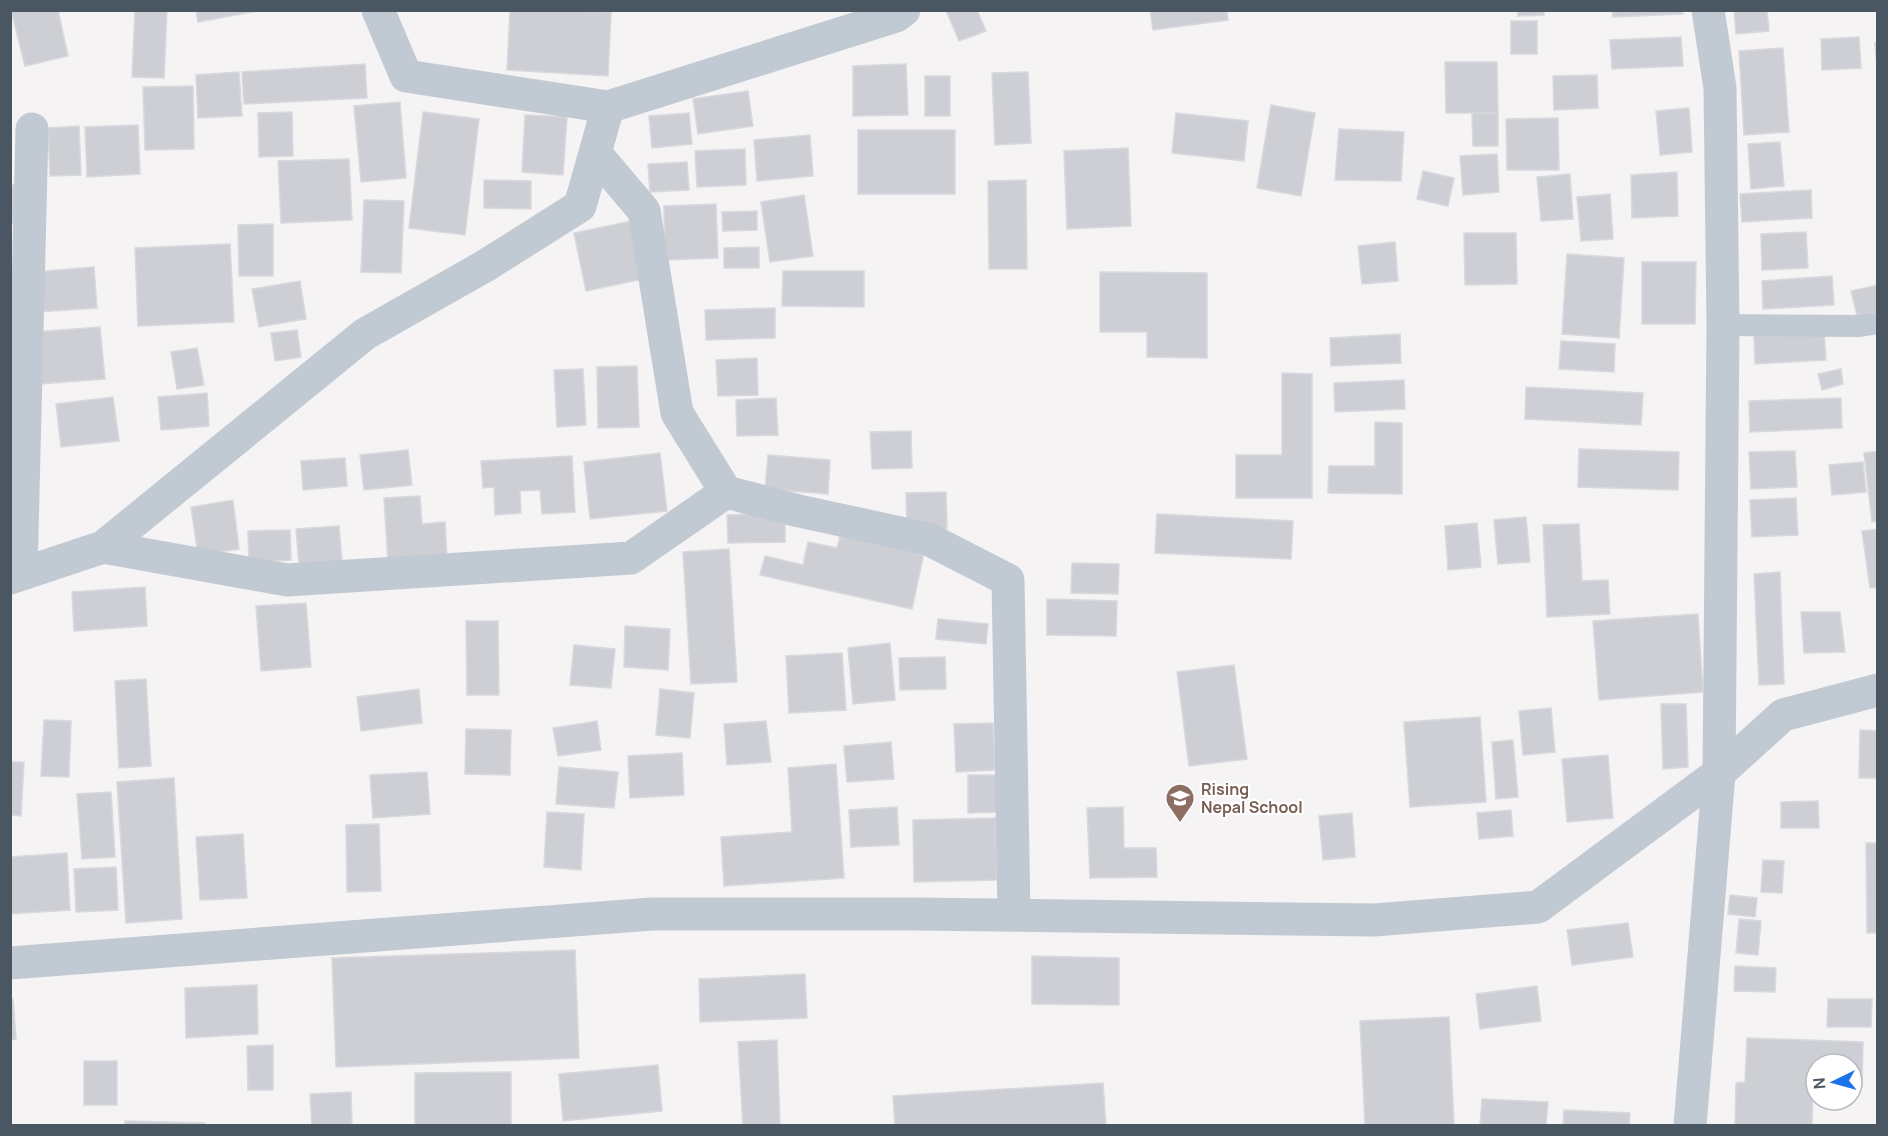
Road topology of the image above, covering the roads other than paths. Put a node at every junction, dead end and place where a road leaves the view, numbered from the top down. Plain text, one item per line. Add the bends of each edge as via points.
1 (378, 10) edge
2 (1708, 10) edge
3 (899, 12) edge
4 (608, 107) junction
5 (32, 129) dead end
6 (595, 153) junction
7 (1878, 323) edge
8 (1723, 325) junction
9 (726, 492) junction
10 (103, 547) junction
11 (16, 576) edge
12 (1878, 690) edge
13 (1719, 773) junction
14 (1014, 915) junction
15 (10, 963) edge
16 (1690, 1125) edge

1 - 4 street via 406,76
2 - 8 street via 1720,88
3 - 4 street
4 - 6 street
5 - 11 street
6 - 9 street via 644,210 677,413
6 - 10 street via 580,206 366,334
7 - 8 lane
8 - 13 street
9 - 10 street via 631,558 287,580
9 - 14 street via 928,539 1008,580
10 - 11 street
12 - 13 street via 1783,715
13 - 14 street via 1538,907 1374,920
13 - 16 street
14 - 15 street via 652,914

